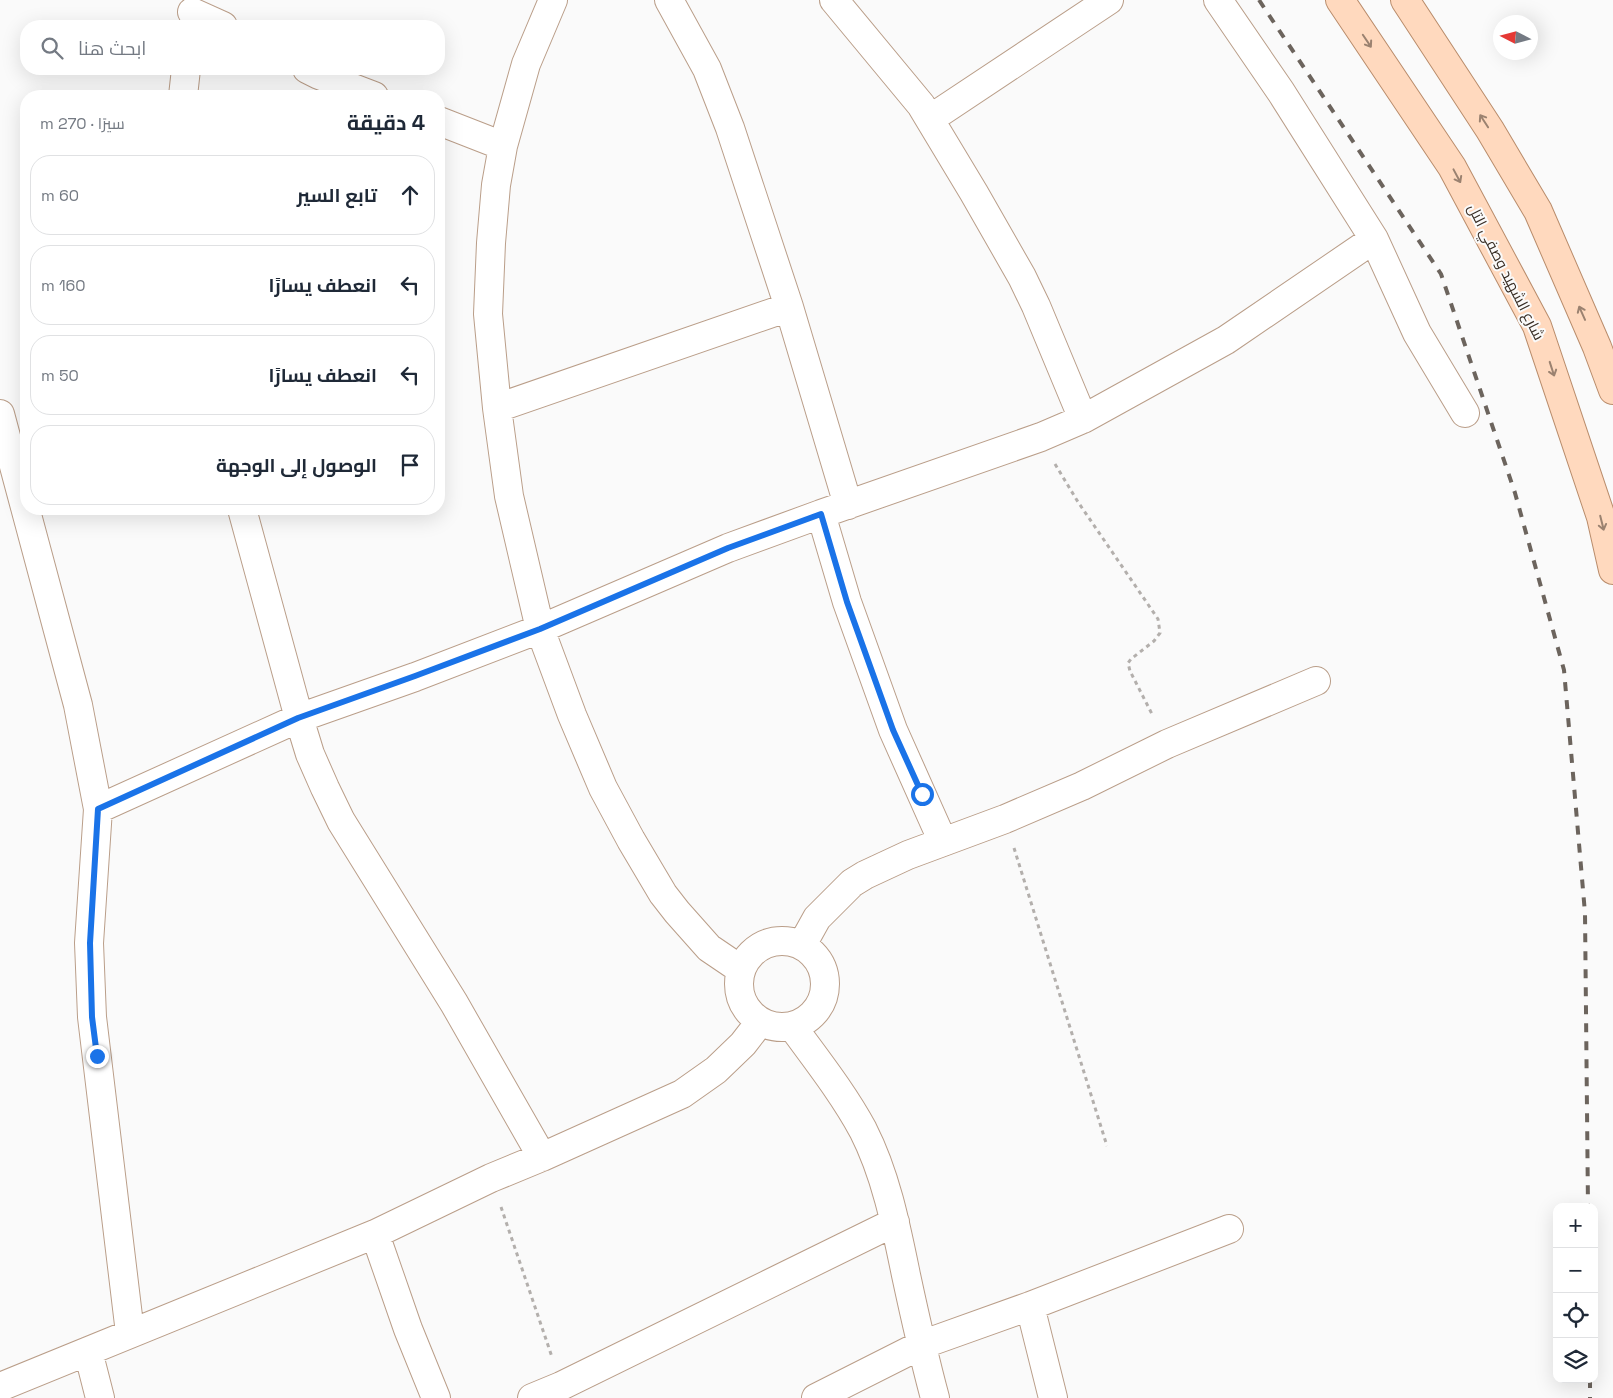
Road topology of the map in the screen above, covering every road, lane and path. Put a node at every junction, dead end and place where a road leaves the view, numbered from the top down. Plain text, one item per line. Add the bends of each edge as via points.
1 (553, 0) edge
2 (669, 0) edge
3 (834, 0) edge
4 (1109, 0) edge
5 (1218, 0) edge
6 (1340, 0) edge
7 (1405, 0) edge
8 (191, 13) edge
9 (208, 20) edge
10 (185, 75) edge
11 (319, 75) edge
12 (184, 90) edge
13 (358, 90) edge
14 (930, 119) junction
15 (445, 124) edge
16 (503, 146) junction
17 (1374, 239) junction
18 (789, 307) junction
19 (1613, 390) edge
20 (497, 408) junction
21 (1465, 413) dead end
22 (0, 414) edge
23 (1083, 419) junction
24 (1041, 437) junction
25 (13, 460) edge
26 (20, 486) edge
27 (848, 505) junction
28 (821, 514) junction
29 (28, 515) edge
30 (244, 515) edge
31 (1613, 570) edge
32 (540, 629) junction
33 (1316, 681) dead end
34 (298, 718) junction
35 (1167, 744) junction
36 (98, 809) junction
37 (1005, 819) junction
38 (943, 842) junction
39 (802, 945) junction
40 (740, 970) junction
41 (760, 1022) junction
42 (792, 1026) junction
43 (1107, 1146) dead end
44 (542, 1157) junction
45 (491, 1178) junction
46 (895, 1222) junction
47 (1229, 1229) dead end
48 (375, 1234) junction
49 (1030, 1306) junction
50 (130, 1333) junction
51 (921, 1345) junction
52 (88, 1351) junction
53 (561, 1386) junction
54 (0, 1387) edge
55 (100, 1398) edge
56 (436, 1398) edge
57 (532, 1398) edge
58 (816, 1398) edge
59 (935, 1398) edge
60 (1052, 1398) edge

1 - 16 street via 526,64
2 - 18 street via 707,69 730,128
3 - 14 street
4 - 14 street
5 - 17 street
6 -> 31 main road, شارع الشهيد وصفي التل via 1452,167 1538,326 1601,517
19 -> 7 main road via 1538,212 1490,130
8 - 9 street
10 - 12 street
11 - 13 street
14 - 23 street via 1022,277
15 - 16 street
16 - 20 street via 496,185 488,314
17 - 21 street via 1417,333
17 - 23 street via 1226,340
18 - 20 street
18 - 27 street
20 - 32 street via 509,496
22 - 25 street
23 - 24 street
24 - 27 street
24 - 35 path via 1062,478 1158,619 1160,634 1131,659 1128,667
25 - 26 street
27 - 28 street
28 - 32 street via 728,548
28 - 38 street via 847,602 893,730
29 - 36 street via 78,705
30 - 34 street
32 - 34 street
32 - 40 street via 572,715 631,840 676,912 709,948
33 - 35 street
34 - 36 street
34 - 44 street via 310,754 342,821 454,1002
35 - 37 street
36 - 50 street via 90,943 92,1017
37 - 38 street
37 - 43 path
38 - 39 street via 900,858 852,883 817,918
39 - 40 street via 778,940 766,943 750,953
39 - 42 street via 812,952 825,979 817,1009 806,1020
40 - 41 street via 738,988 744,1007
41 - 42 street via 775,1027
41 - 44 street via 716,1070 682,1094
42 - 46 street via 863,1130
44 - 45 street
45 - 48 street
45 - 53 path
46 - 51 street
46 - 53 street
47 - 49 street
48 - 50 street
48 - 56 street
49 - 51 street
49 - 60 street
50 - 52 street
51 - 58 street
51 - 59 street
52 - 54 street
52 - 55 street
53 - 57 street

